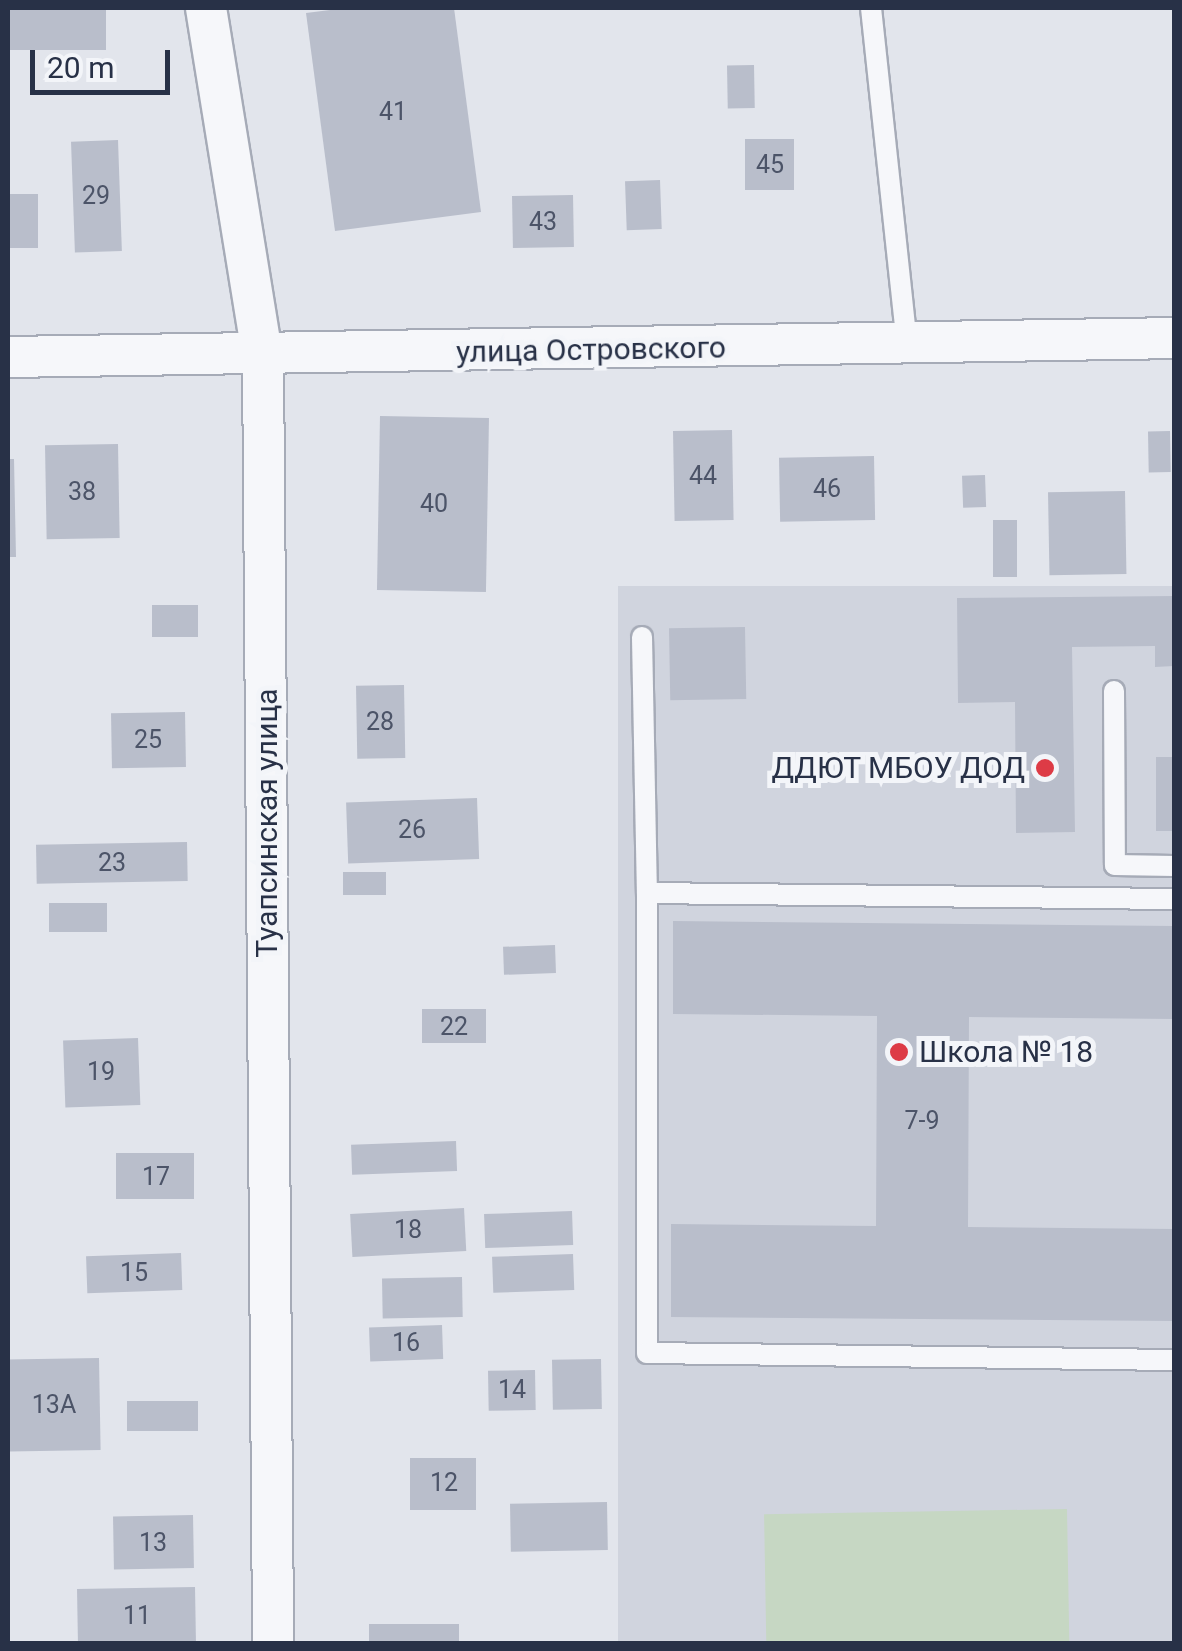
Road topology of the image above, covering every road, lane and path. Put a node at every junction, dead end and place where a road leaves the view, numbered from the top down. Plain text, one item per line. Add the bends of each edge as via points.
1 (206, 8) edge
2 (871, 8) edge
3 (1174, 338) edge
4 (907, 343) junction
5 (8, 357) edge
6 (263, 358) junction
7 (642, 637) dead end
8 (1114, 691) dead end
9 (1174, 866) edge
10 (647, 893) junction
11 (1174, 899) edge
12 (1174, 1360) edge
13 (273, 1644) edge

1 - 6 street, Туапсинская улица
2 - 4 lane
3 - 4 street, улица Островского
4 - 6 street, улица Островского
5 - 6 street, улица Островского
6 - 13 street, Туапсинская улица
7 - 10 lane
8 - 9 lane via 1115,865
10 - 11 lane
10 - 12 lane via 646,1353

